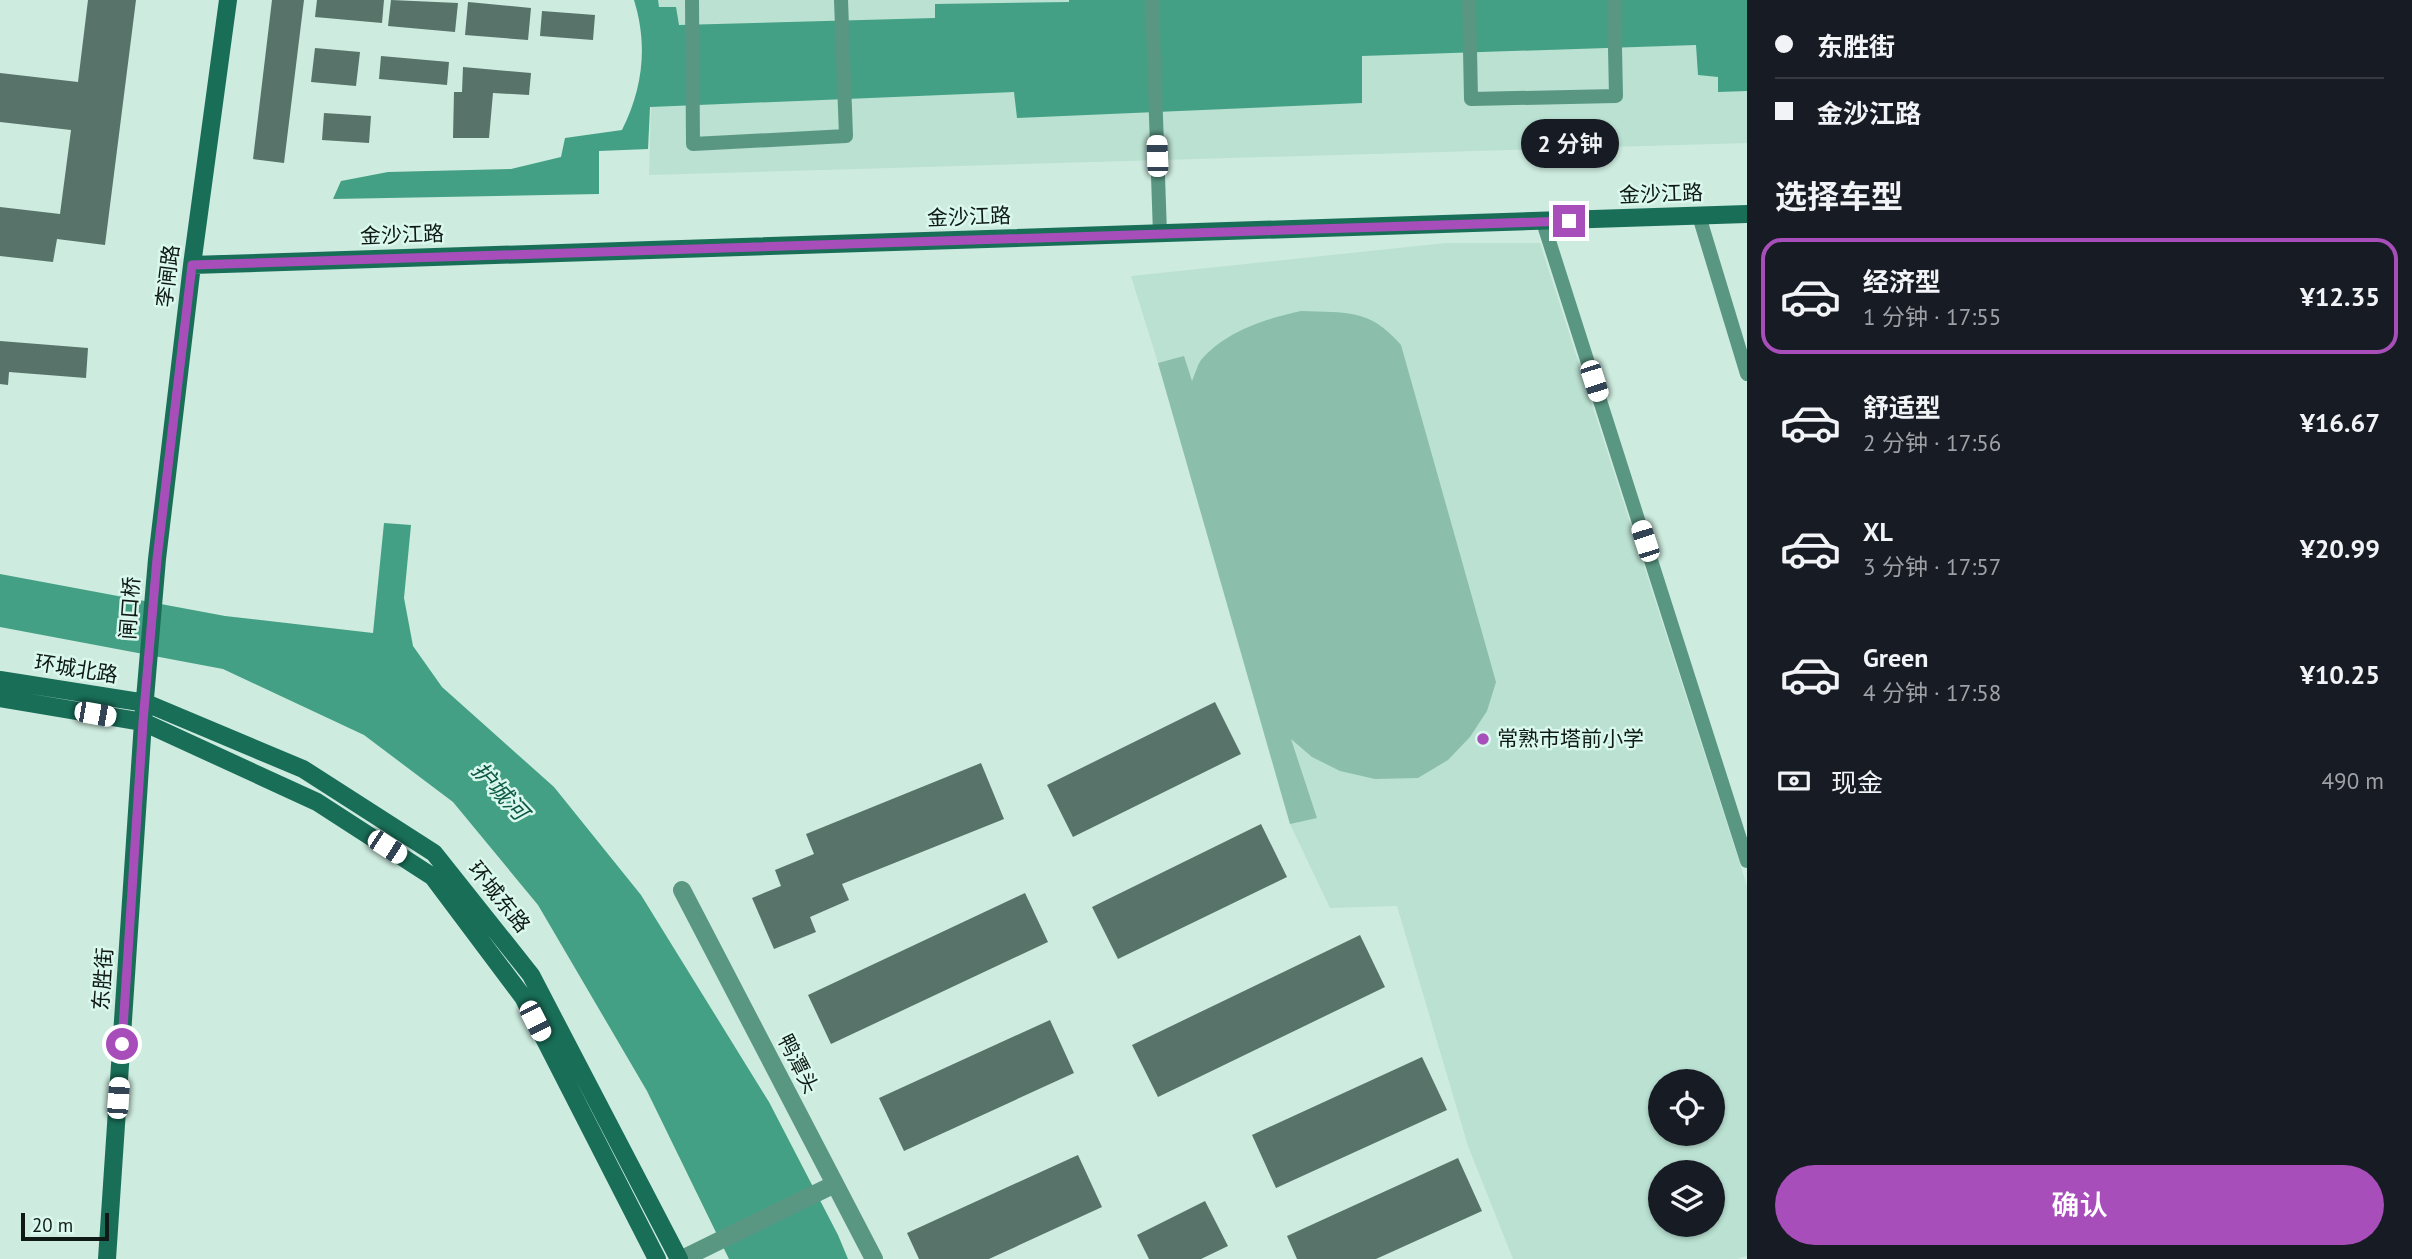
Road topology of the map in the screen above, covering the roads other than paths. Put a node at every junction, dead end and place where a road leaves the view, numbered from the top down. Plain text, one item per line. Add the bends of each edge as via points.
1 (228, 0) edge
2 (692, 0) edge
3 (841, 0) edge
4 (1152, 0) edge
5 (1469, 0) edge
6 (1614, 0) edge
7 (1747, 214) edge
8 (1699, 216) junction
9 (1543, 222) junction
10 (1160, 234) junction
11 (192, 265) junction
12 (1747, 373) edge
13 (157, 559) joint
14 (0, 680) edge
15 (0, 698) edge
16 (146, 703) junction
17 (143, 722) junction
18 (1747, 860) edge
19 (682, 890) dead end
20 (835, 1184) junction
21 (107, 1259) edge
22 (657, 1259) edge
23 (680, 1259) edge
24 (874, 1259) edge

1 - 11 street, 李闸路
2 - 3 lane via 693,144 846,136
4 - 10 lane
5 - 6 lane via 1471,99 1616,96
7 - 8 street, 金沙江路
8 - 9 street, 金沙江路
8 - 12 lane
9 - 10 street, 金沙江路
9 - 18 lane
10 - 11 street, 金沙江路
11 - 13 street, 李闸路
13 - 16 street, 闸口桥
14 - 16 street, 环城北路
15 - 17 street, 环城北路
16 - 17 street, 东胜街
16 - 23 street, 环城东路 via 303,769 434,853 531,975
17 - 21 street, 东胜街
17 - 22 street, 环城东路 via 317,802 433,877 523,998
19 - 20 street, 鸭潭头
20 - 23 street
20 - 24 street, 鸭潭头

